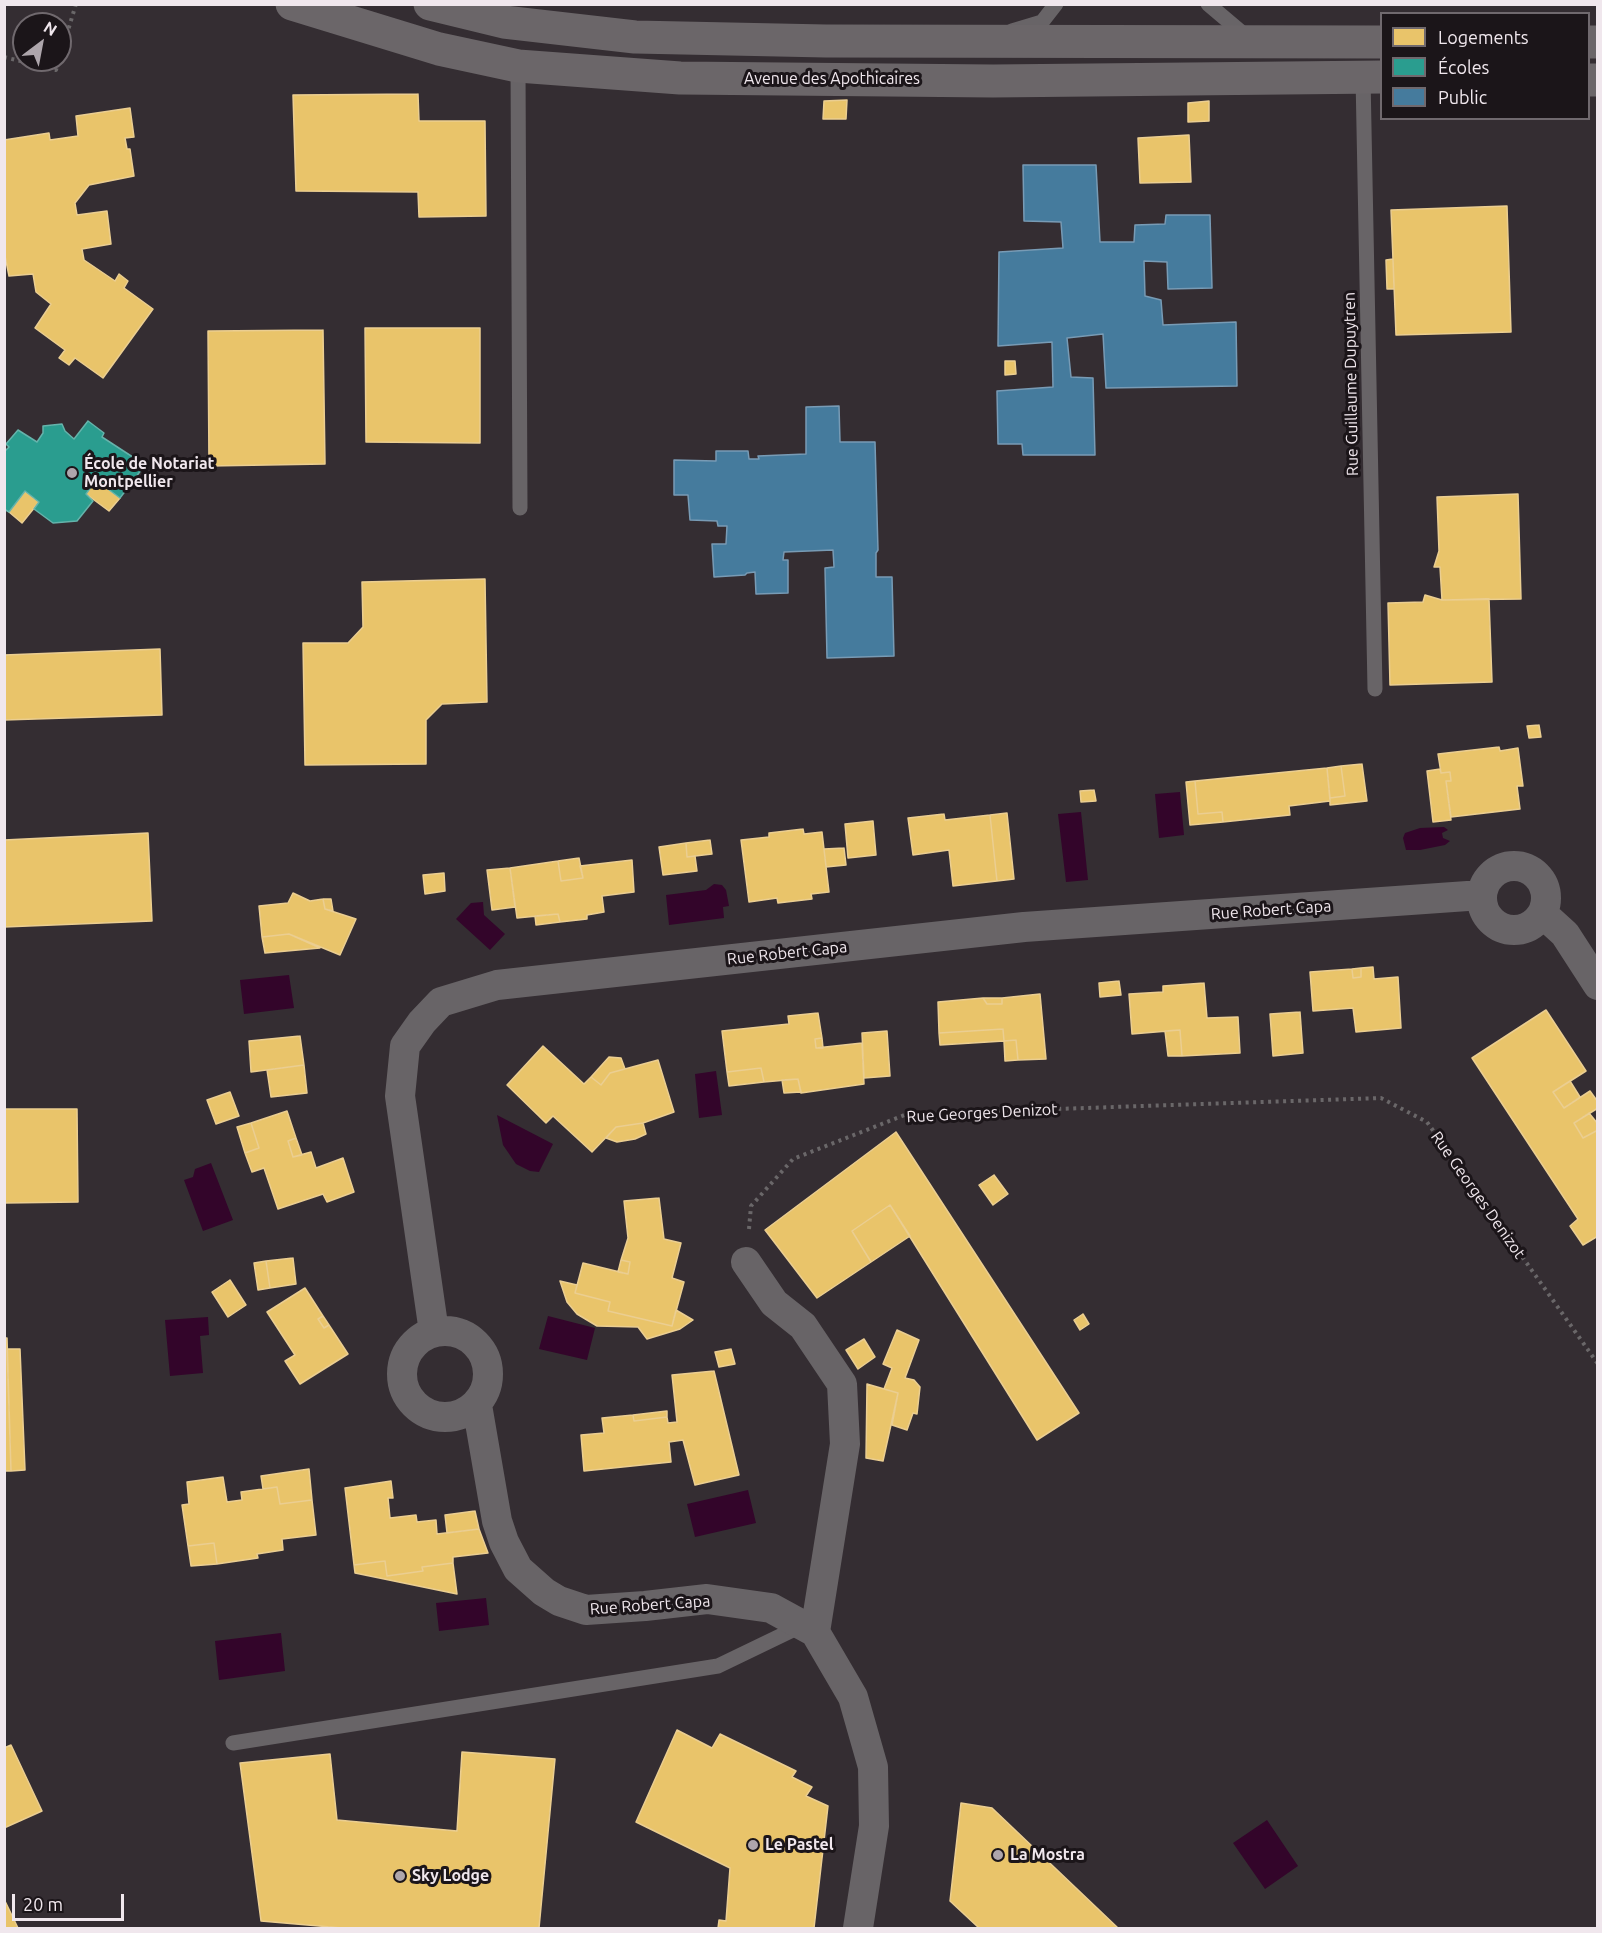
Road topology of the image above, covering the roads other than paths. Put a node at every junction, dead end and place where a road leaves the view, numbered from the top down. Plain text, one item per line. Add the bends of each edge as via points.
1 (292, 4) edge
2 (430, 4) edge
3 (1056, 4) edge
4 (1208, 4) edge
5 (976, 41) junction
6 (1252, 41) junction
7 (1380, 42) edge
8 (518, 66) junction
9 (1372, 77) edge
10 (520, 508) dead end
11 (1375, 689) dead end
12 (1482, 895) junction
13 (1543, 914) junction
14 (1598, 985) edge
15 (746, 1262) road end
16 (434, 1332) junction
17 (477, 1405) junction
18 (809, 1629) junction
19 (233, 1743) dead end
20 (858, 1929) edge

1 - 8 main road, Avenue des Apothicaires via 439,50
2 - 5 main road via 504,22 635,37
3 - 5 lane via 1042,22
4 - 6 lane
5 - 6 main road
6 - 7 main road
8 - 9 main road, Avenue des Apothicaires via 680,78 1005,81
8 - 10 lane
9 - 11 lane, Rue Guillaume Dupuytren
12 - 13 street via 1488,916 1505,929 1527,928
12 - 13 street via 1484,885 1498,869 1519,865 1544,883 1547,904
12 - 16 street, Rue Robert Capa via 1012,928 497,985 441,1002 405,1046 400,1096
13 - 14 street via 1565,934
15 - 18 street via 774,1303 803,1326 842,1384 845,1444
16 - 17 street via 462,1334 483,1352 489,1380
16 - 17 street via 407,1353 402,1375 408,1396 434,1417 457,1417
17 - 18 street, Rue Robert Capa via 496,1521 518,1569 544,1592 586,1610 706,1599 771,1608
18 - 19 lane via 717,1666
18 - 20 street via 854,1697 873,1767 874,1826

